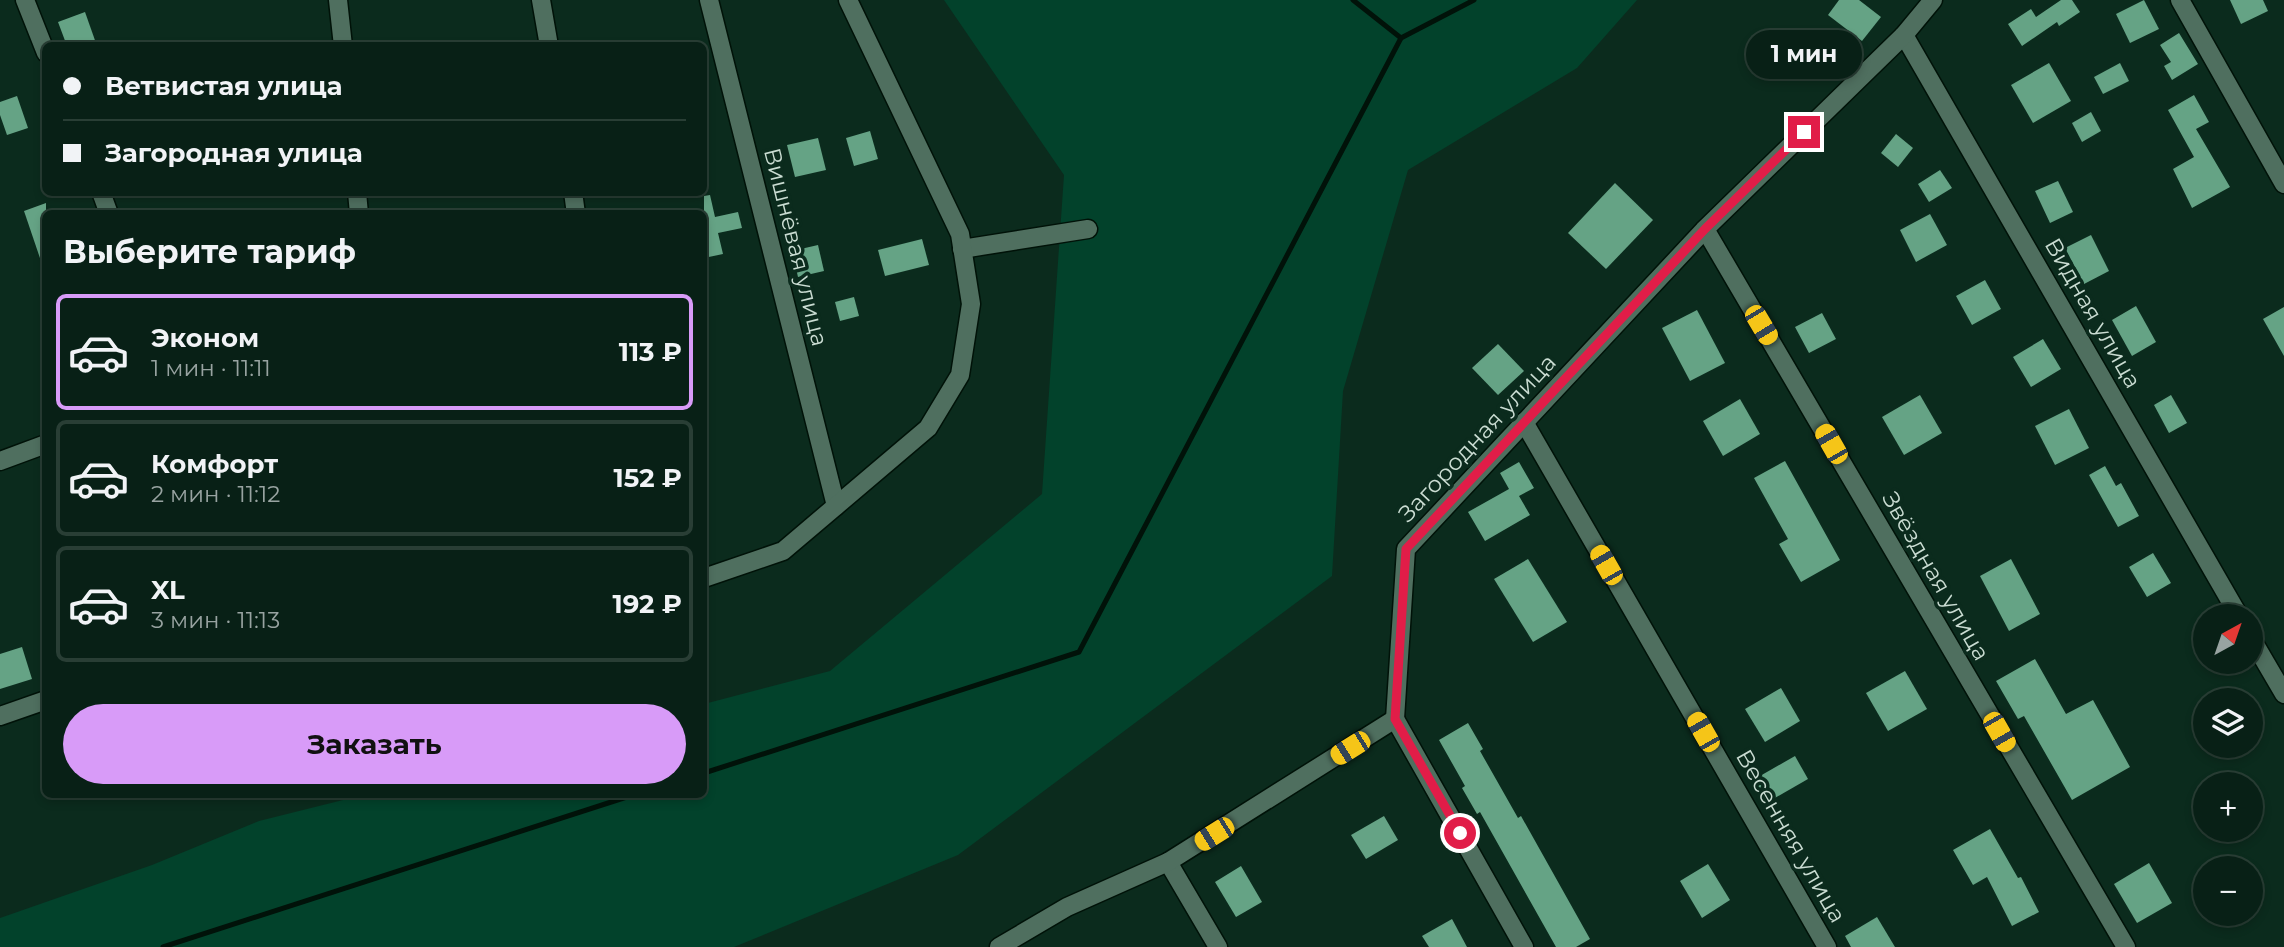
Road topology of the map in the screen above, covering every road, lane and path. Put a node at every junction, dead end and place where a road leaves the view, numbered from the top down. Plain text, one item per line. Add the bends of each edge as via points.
1 (24, 0) edge
2 (338, 0) edge
3 (541, 0) edge
4 (709, 0) edge
5 (848, 0) edge
6 (1933, 0) edge
7 (2180, 0) edge
8 (1904, 35) junction
9 (342, 42) edge
10 (548, 42) edge
11 (42, 43) edge
12 (2284, 184) edge
13 (1088, 229) dead end
14 (1705, 229) junction
15 (962, 249) junction
16 (1524, 422) junction
17 (42, 445) edge
18 (0, 461) edge
19 (836, 506) junction
20 (707, 578) edge
21 (2232, 604) edge
22 (2263, 658) edge
23 (2284, 694) edge
24 (42, 700) edge
25 (0, 716) edge
26 (1395, 719) junction
27 (1168, 862) junction
28 (999, 947) edge
29 (1218, 947) edge
30 (1524, 947) edge
31 (1828, 947) edge
32 (2126, 947) edge

1 - 11 street
2 - 9 street
3 - 10 street
4 - 19 street, Вишнёвая улица
5 - 15 street via 960,234
6 - 8 street, Загородная улица
7 - 12 street
8 - 14 street, Загородная улица
8 - 21 street, Видная улица
13 - 15 street
14 - 16 street, Загородная улица
14 - 32 street, Звёздная улица
15 - 19 street via 971,304 960,375 928,428
16 - 26 street, Загородная улица via 1406,549
16 - 31 street, Весенняя улица
17 - 18 street
19 - 20 street via 783,551
22 - 23 street
24 - 25 street
26 - 27 street
26 - 30 street
27 - 28 street via 1067,907
27 - 29 street

